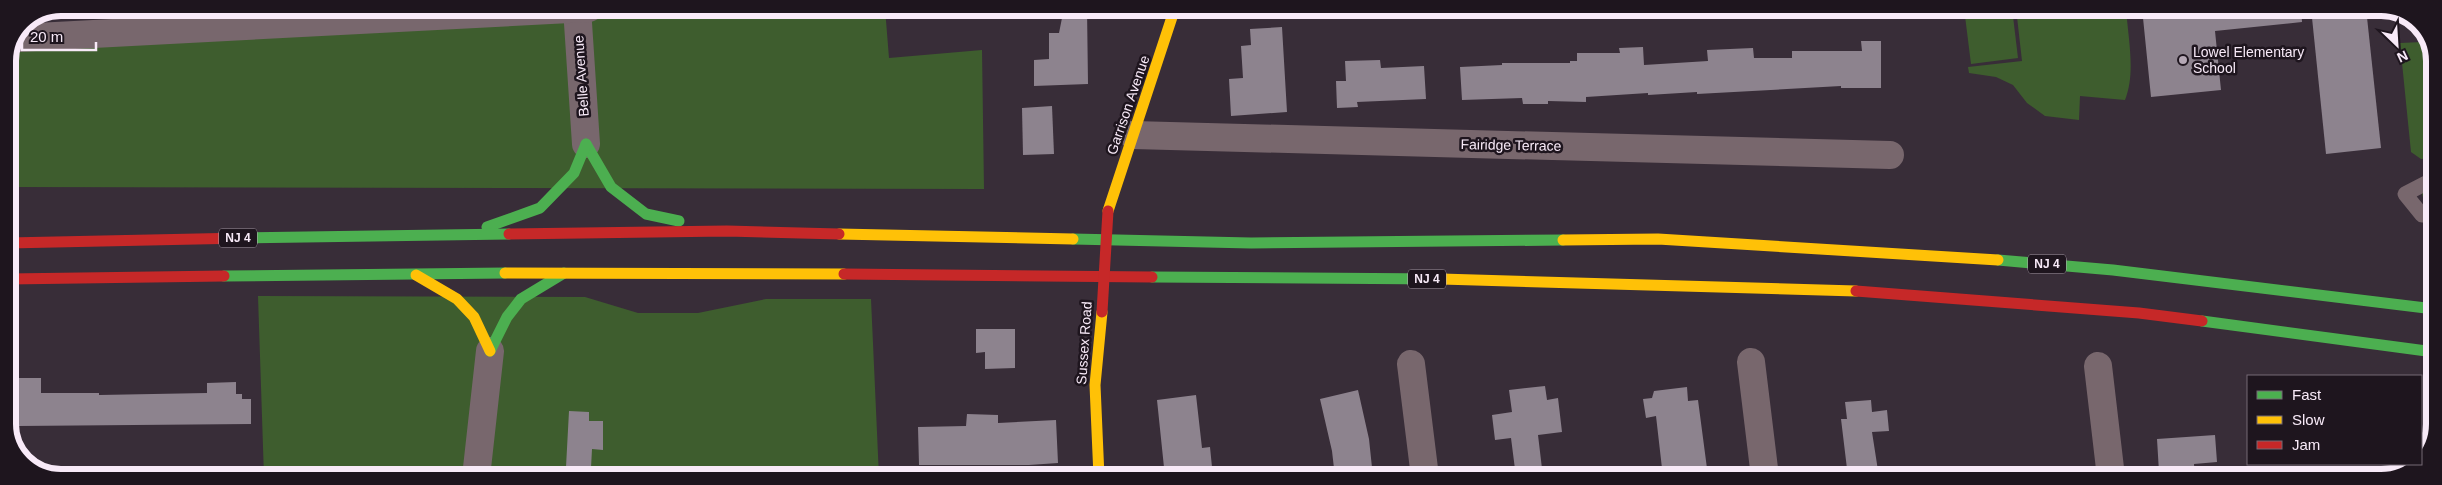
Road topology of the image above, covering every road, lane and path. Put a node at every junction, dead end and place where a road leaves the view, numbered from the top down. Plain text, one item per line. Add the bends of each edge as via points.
1 (291, 16) edge
2 (581, 16) edge
3 (1172, 16) edge
4 (23, 37) edge
5 (1133, 136) junction
6 (586, 144) junction
7 (1890, 155) dead end
8 (2426, 183) edge
9 (1108, 211) joint
10 (2426, 215) edge
11 (727, 232) junction
12 (468, 234) junction
13 (16, 243) edge
14 (565, 272) junction
15 (416, 274) junction
16 (16, 278) edge
17 (2426, 308) edge
18 (490, 351) junction
19 (2426, 351) edge
20 (1751, 362) dead end
21 (1411, 364) dead end
22 (2098, 366) dead end
23 (477, 469) edge
24 (1099, 469) edge
25 (1424, 469) edge
26 (1764, 469) edge
27 (2110, 469) edge

1 - 4 street
2 - 6 street, Belle Avenue
3 - 5 main road, Garrison Avenue
5 - 7 street, Fairidge Terrace
5 - 9 main road, Garrison Avenue
6 - 11 main road via 611,187 646,214
6 - 12 main road via 574,174 540,208
8 - 10 lane via 2404,194 2422,215
9 - 24 main road, Sussex Road, bridge via 1095,384
11 - 12 main road, NJ 4
11 - 17 main road, NJ 4 via 1252,243 1658,239 1961,257 2113,270
12 - 13 main road, NJ 4
14 - 15 main road, NJ 4
14 - 18 main road via 521,298
14 - 19 main road, NJ 4 via 1460,280 1835,289 2139,314
15 - 16 main road, NJ 4
15 - 18 main road via 457,299 474,317
18 - 23 street
20 - 26 street
21 - 25 street
22 - 27 street

